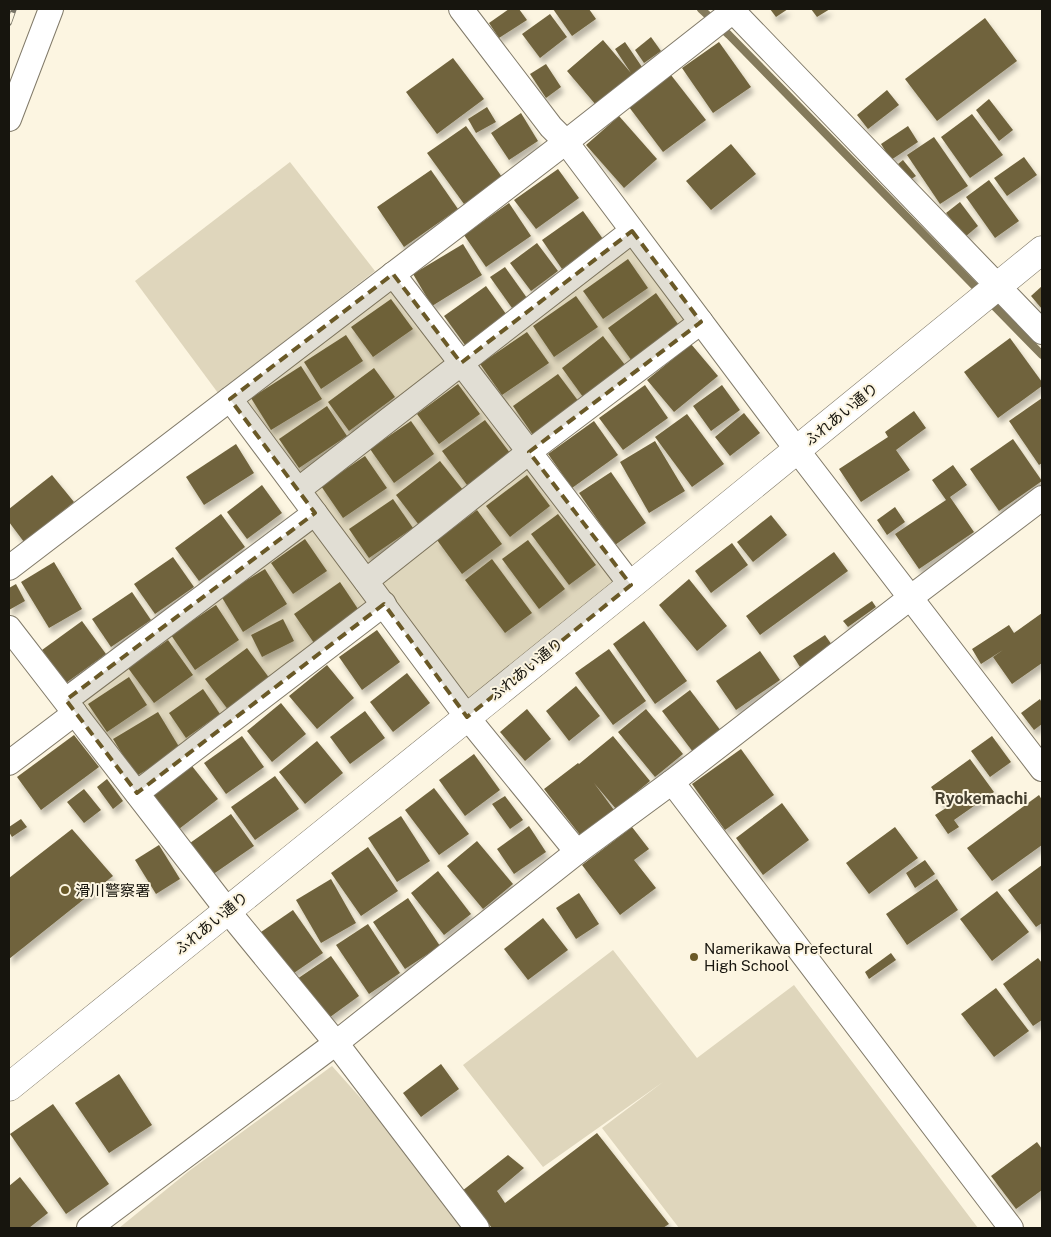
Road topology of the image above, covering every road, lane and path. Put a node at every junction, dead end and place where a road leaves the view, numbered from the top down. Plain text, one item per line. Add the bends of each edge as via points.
1 (50, 9) edge
2 (461, 9) edge
3 (731, 10) edge
4 (9, 119) edge
5 (566, 142) junction
6 (632, 231) junction
7 (1042, 250) edge
8 (393, 274) junction
9 (998, 285) junction
10 (701, 322) junction
11 (1042, 332) edge
12 (461, 363) junction
13 (230, 399) junction
14 (797, 450) junction
15 (529, 452) junction
16 (298, 490) junction
17 (1042, 498) edge
18 (315, 512) junction
19 (9, 568) edge
20 (366, 581) junction
21 (631, 585) junction
22 (910, 598) junction
23 (384, 604) junction
24 (9, 628) edge
25 (70, 707) junction
26 (467, 717) junction
27 (9, 763) edge
28 (1042, 770) edge
29 (672, 782) junction
30 (137, 793) junction
31 (577, 852) junction
32 (227, 910) junction
33 (336, 1043) junction
34 (9, 1087) edge
35 (89, 1228) edge
36 (477, 1228) edge
37 (1011, 1228) edge

1 - 4 street
2 - 5 street
3 - 5 street
3 - 9 street
5 - 6 street
5 - 8 street
6 - 10 street
6 - 12 street
7 - 9 street, ふれあい通り
8 - 12 street
8 - 13 street
9 - 11 street
9 - 14 street, ふれあい通り
10 - 14 street
10 - 15 street
12 - 15 street
12 - 16 street
13 - 16 street
13 - 19 street
14 - 21 street, ふれあい通り
14 - 22 street
15 - 20 street
15 - 21 street
16 - 18 street
17 - 22 street
18 - 20 street
18 - 25 street
20 - 23 street
21 - 26 street, ふれあい通り
22 - 28 street
22 - 29 street
23 - 26 street
23 - 30 street
24 - 25 street
25 - 27 street
25 - 30 street
26 - 31 street
26 - 32 street, ふれあい通り
29 - 31 street
29 - 37 street
30 - 32 street
31 - 33 street
32 - 33 street
32 - 34 street, ふれあい通り
33 - 35 street
33 - 36 street

